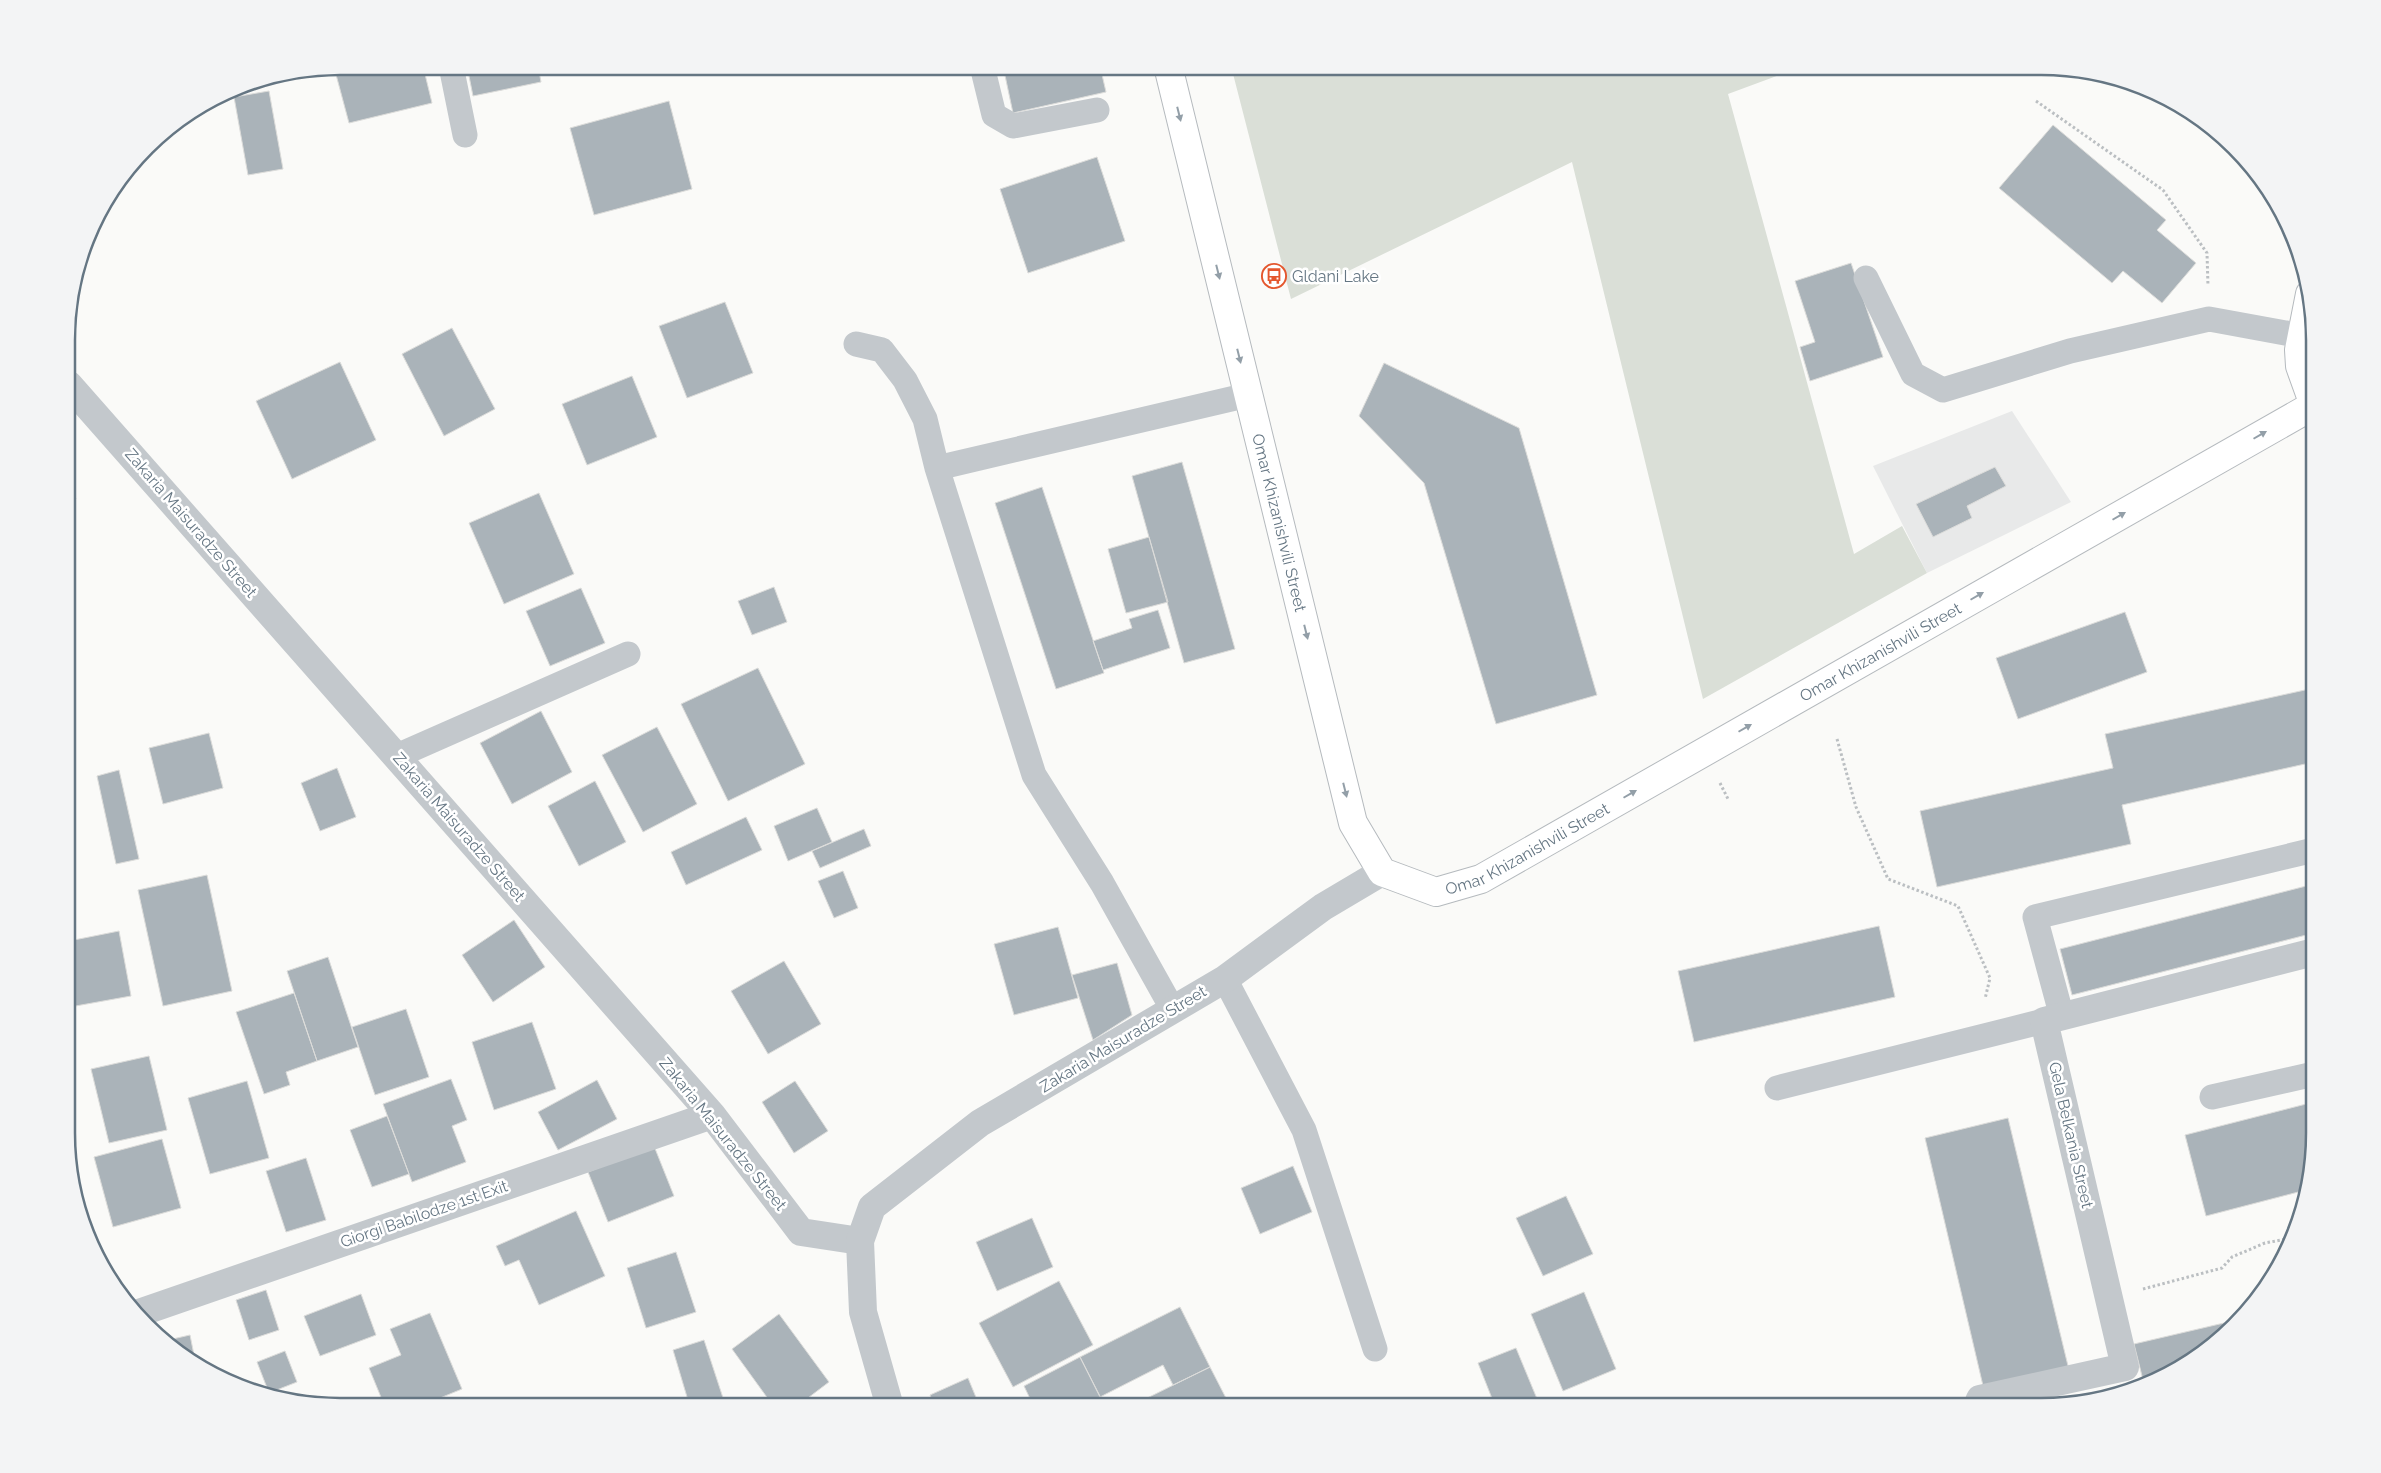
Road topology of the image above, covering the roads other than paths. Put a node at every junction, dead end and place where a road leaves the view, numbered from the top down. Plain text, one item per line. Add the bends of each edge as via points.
1 (453, 75) edge
2 (984, 75) edge
3 (1170, 75) edge
4 (1097, 110) dead end
5 (466, 135) dead end
6 (1866, 278) dead end
7 (2305, 321) edge
8 (2302, 336) junction
9 (856, 344) dead end
10 (2306, 383) edge
11 (75, 393) edge
12 (1248, 395) junction
13 (2306, 410) edge
14 (937, 468) junction
15 (628, 654) dead end
16 (397, 756) junction
17 (2306, 852) edge
18 (1382, 872) junction
19 (2306, 954) edge
20 (1225, 979) junction
21 (1173, 1010) junction
22 (2053, 1019) junction
23 (2306, 1076) edge
24 (1777, 1088) dead end
25 (2212, 1096) dead end
26 (712, 1115) junction
27 (860, 1241) junction
28 (144, 1311) edge
29 (1375, 1349) dead end
30 (887, 1398) edge
31 (1985, 1398) edge

1 - 5 lane
2 - 4 lane via 994,115 1013,126
3 -> 12 main road, Omar Khizanishvili Street
6 - 8 lane via 1913,374 1943,390 2070,351 2210,319
7 - 8 main road
8 - 10 main road via 2300,366
9 - 14 lane via 882,350 905,380 926,419
11 - 16 street, Zakaria Maisuradze Street
12 - 14 lane
12 -> 18 main road, Omar Khizanishvili Street via 1353,823
18 -> 13 main road, Omar Khizanishvili Street via 1436,892 1481,879
14 - 21 lane via 1034,775 1102,883
15 - 16 lane
16 - 26 street, Zakaria Maisuradze Street
17 - 22 lane via 2035,917
18 - 20 street, Zakaria Maisuradze Street via 1323,908
19 - 22 street
20 - 21 street, Zakaria Maisuradze Street
20 - 29 lane via 1304,1130
21 - 27 street, Zakaria Maisuradze Street via 980,1123 872,1207
22 - 24 lane
22 - 31 street, Gela Belkania Street via 2108,1298 2125,1367
23 - 25 lane
26 - 27 street, Zakaria Maisuradze Street via 801,1232
26 - 28 street, Giorgi Babilodze 1st Exit
27 - 30 street, Zakaria Maisuradze Street via 863,1312

